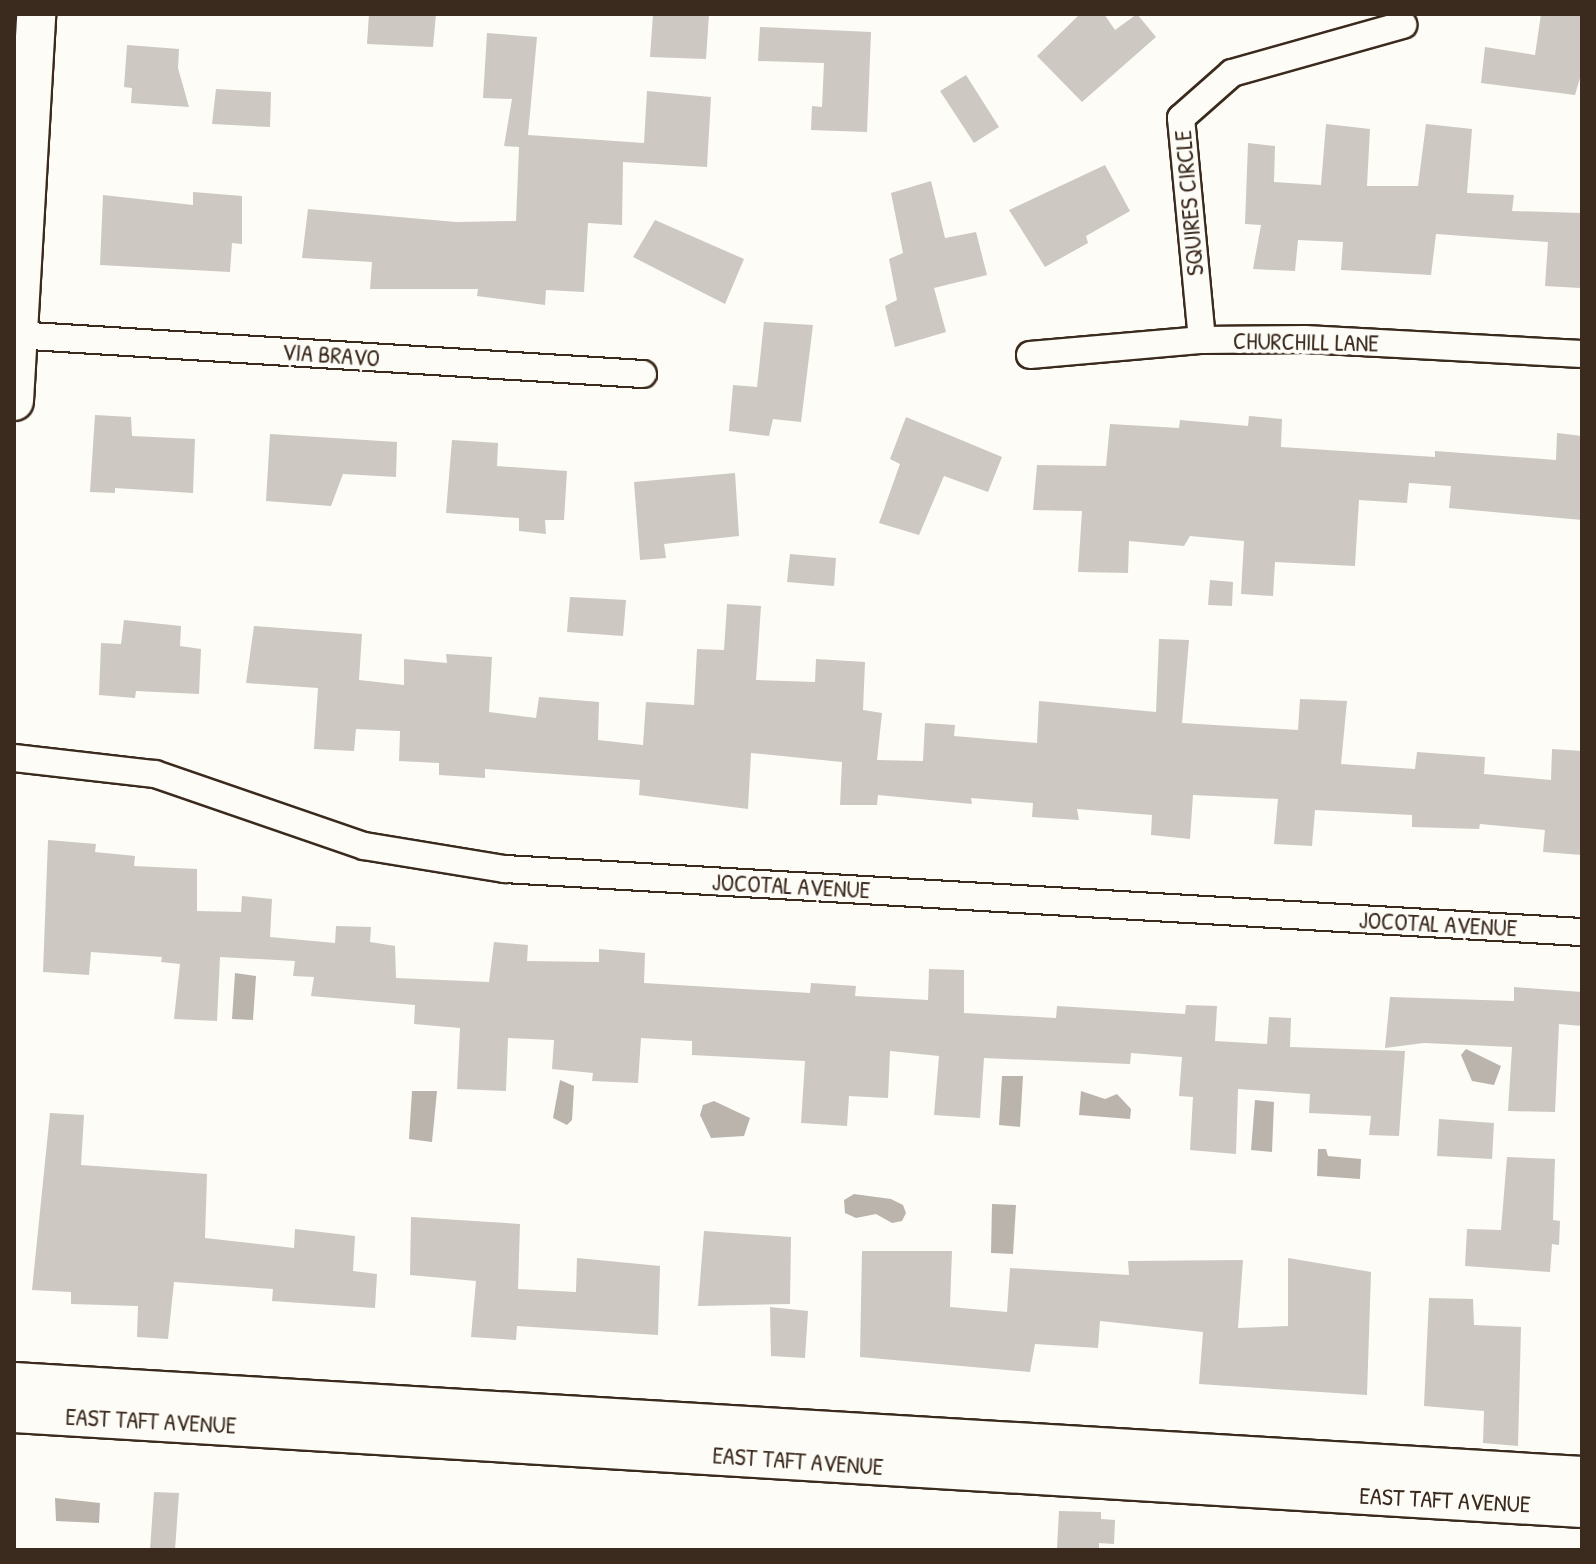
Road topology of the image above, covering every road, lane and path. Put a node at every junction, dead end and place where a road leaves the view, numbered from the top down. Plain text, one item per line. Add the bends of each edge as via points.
1 (36, 14) edge
2 (1403, 25) dead end
3 (16, 334) edge
4 (1202, 340) junction
5 (1582, 354) edge
6 (1030, 355) dead end
7 (643, 374) dead end
8 (14, 401) edge
9 (14, 758) edge
10 (1582, 932) edge
11 (14, 1382) edge
12 (14, 1413) edge
13 (598, 1433) junction
14 (900, 1451) junction
15 (1582, 1476) edge
16 (1582, 1508) edge

1 - 3 street
2 - 4 street, SQUIRES CIRCLE via 1232,73 1181,118
3 - 7 street, VIA BRAVO
3 - 8 street
4 - 5 street, CHURCHILL LANE via 1305,339
4 - 6 street, CHURCHILL LANE
9 - 10 street, JOCOTAL AVENUE via 155,774 364,846 505,869
11 - 13 street, EAST TAFT AVENUE
12 - 13 street, EAST TAFT AVENUE
13 - 14 street, EAST TAFT AVENUE
14 - 15 street, EAST TAFT AVENUE
14 - 16 street, EAST TAFT AVENUE

